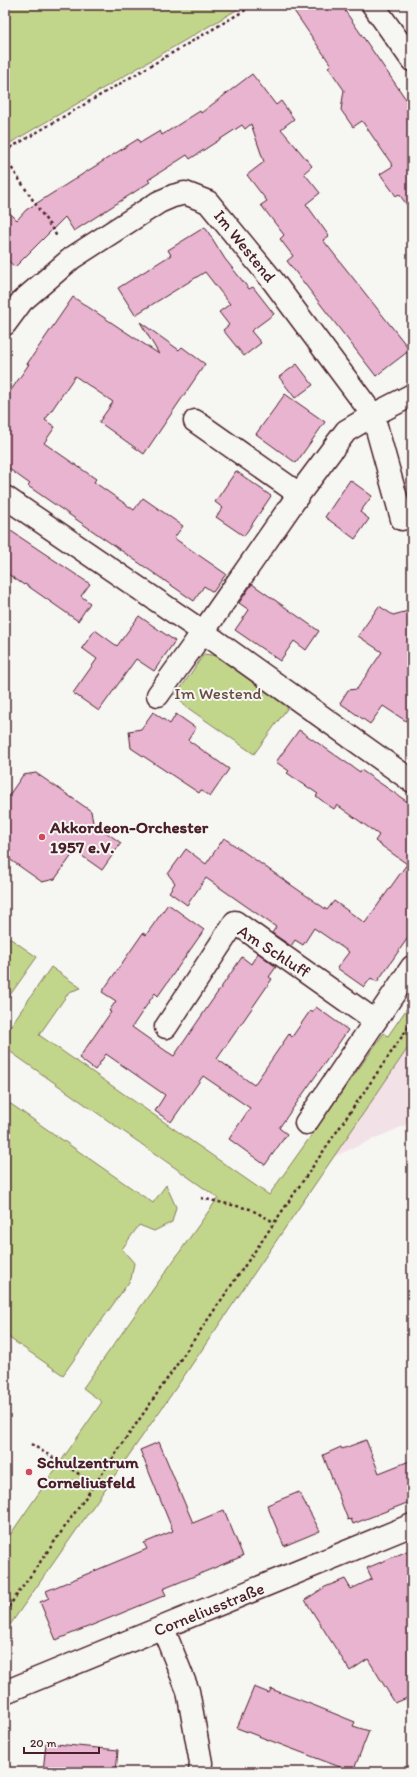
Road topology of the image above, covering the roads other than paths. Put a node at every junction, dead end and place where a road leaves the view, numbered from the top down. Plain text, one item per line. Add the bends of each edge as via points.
1 (373, 5) edge
2 (412, 60) edge
3 (5, 324) edge
4 (412, 395) edge
5 (373, 415) junction
6 (195, 421) dead end
7 (299, 494) junction
8 (5, 497) edge
9 (402, 520) dead end
10 (203, 632) junction
11 (158, 695) dead end
12 (412, 780) edge
13 (412, 967) edge
14 (375, 1021) junction
15 (166, 1027) dead end
16 (306, 1123) dead end
17 (412, 1525) edge
18 (163, 1628) junction
19 (5, 1692) edge
20 (200, 1772) edge

1 - 2 street
3 - 5 street, Im Westend via 22,301 72,258 159,202 185,193 208,202 218,211
4 - 5 street
5 - 7 street via 346,431
5 - 9 street, Im Westend
6 - 7 street
7 - 10 street
8 - 10 street
10 - 11 street
10 - 12 street
13 - 14 street
14 - 15 street, Am Schluff via 235,922
14 - 16 street
17 - 18 street, Corneliusstraße
18 - 19 street, Corneliusstraße
18 - 20 street via 188,1691 201,1762

